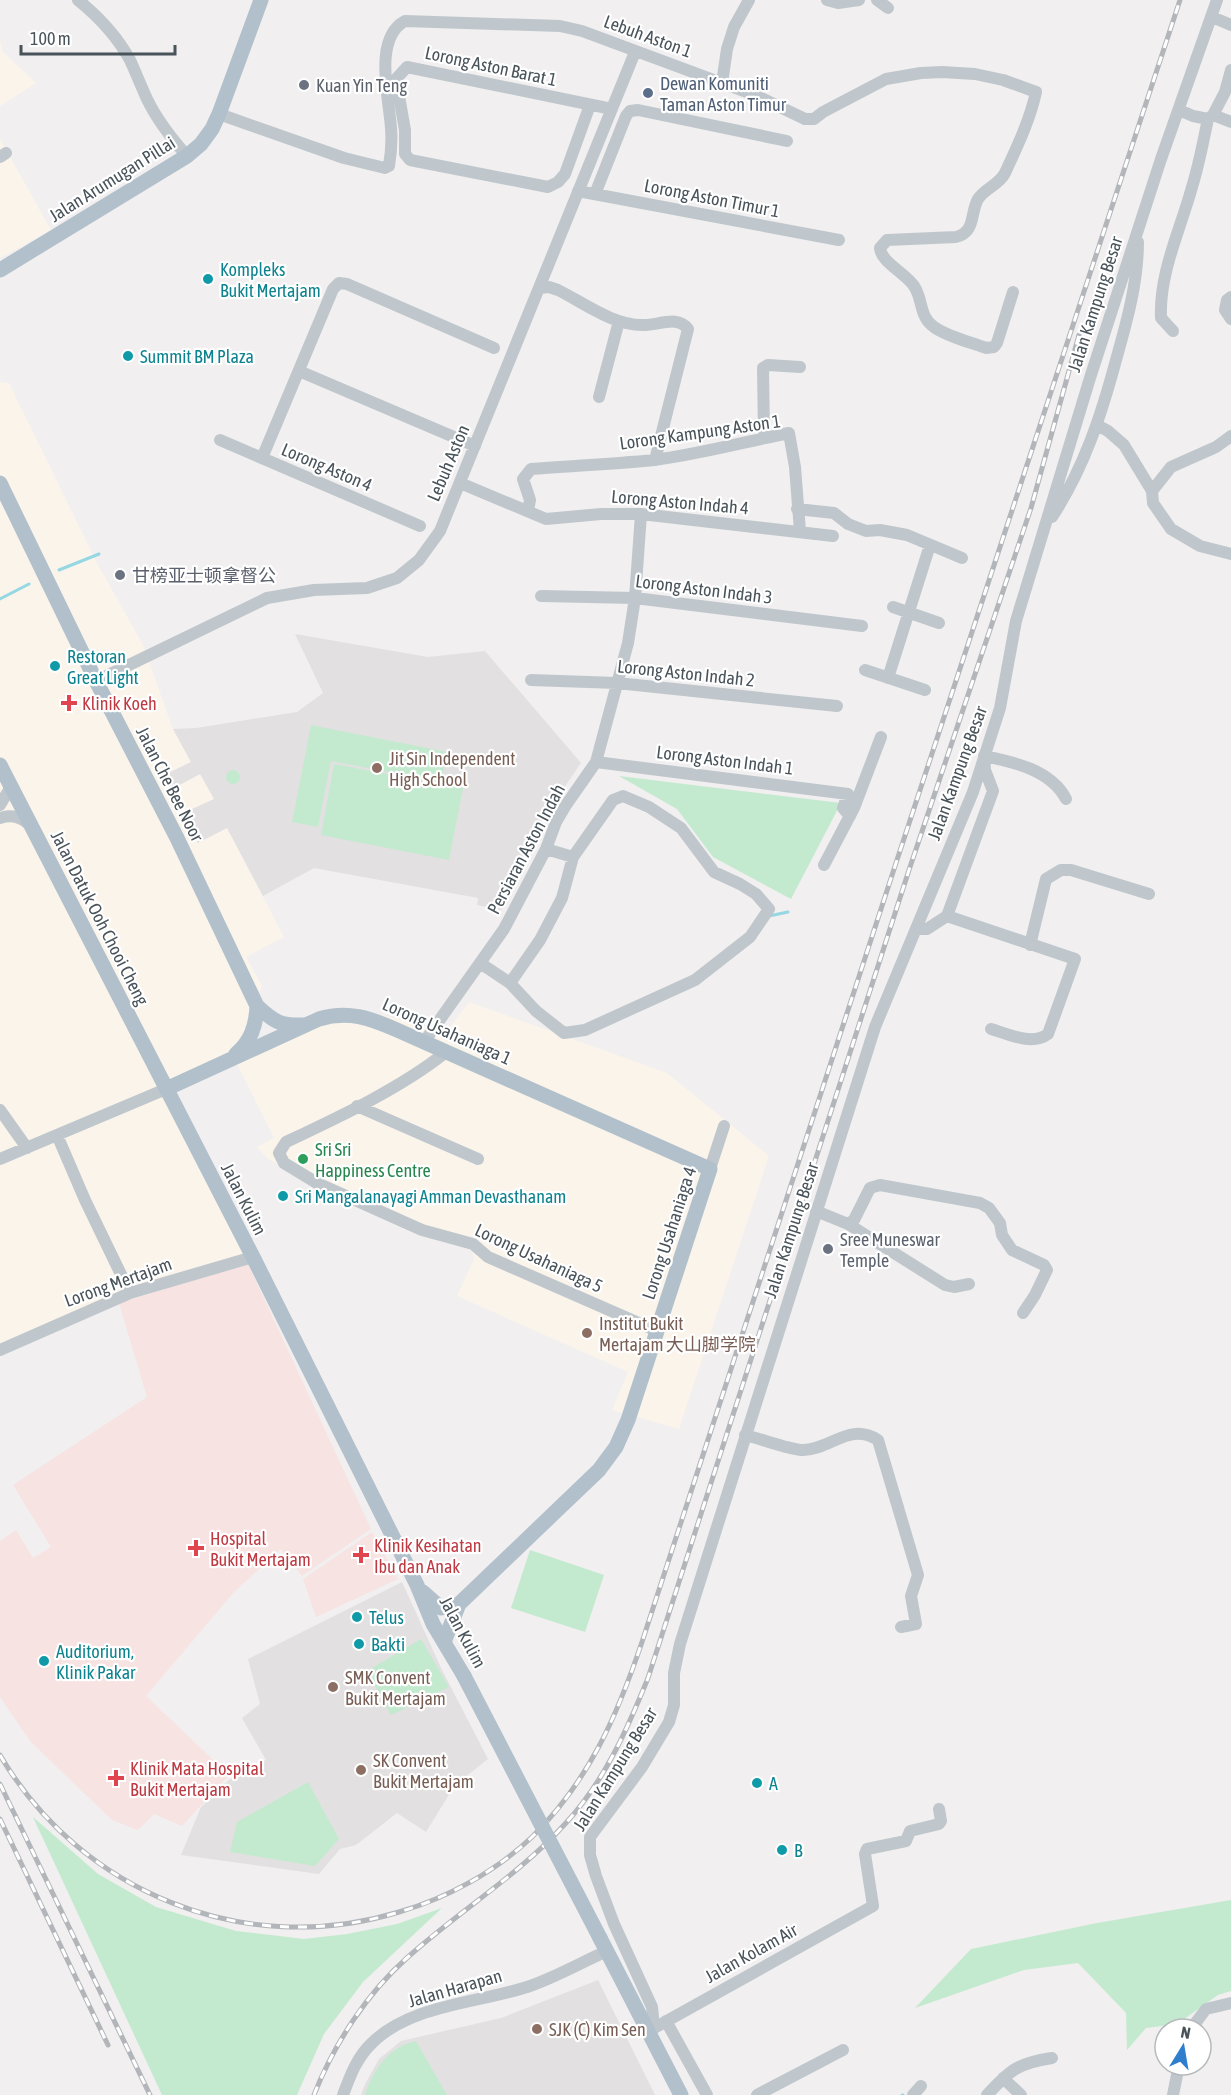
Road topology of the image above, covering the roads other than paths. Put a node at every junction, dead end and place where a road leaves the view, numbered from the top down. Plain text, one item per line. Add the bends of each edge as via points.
1 (78, 0) edge
2 (261, 0) edge
3 (749, 0) edge
4 (827, 0) edge
5 (859, 0) edge
6 (877, 0) edge
7 (1217, 0) edge
8 (888, 8) dead end
9 (1212, 17) junction
10 (1231, 25) edge
11 (635, 52) junction
12 (1231, 70) edge
13 (722, 83) junction
14 (590, 105) junction
15 (612, 109) junction
16 (1179, 110) junction
17 (219, 114) junction
18 (1211, 117) junction
19 (1231, 122) edge
20 (787, 141) dead end
21 (188, 156) junction
22 (578, 190) junction
23 (595, 194) junction
24 (1138, 229) junction
25 (839, 240) dead end
26 (1, 269) edge
27 (539, 288) junction
28 (1013, 292) dead end
29 (1231, 297) edge
30 (1231, 319) edge
31 (619, 321) junction
32 (1173, 331) dead end
33 (494, 348) dead end
34 (800, 367) dead end
35 (299, 370) junction
36 (598, 397) dead end
37 (1097, 425) junction
38 (1231, 436) edge
39 (764, 437) junction
40 (220, 440) dead end
41 (475, 446) junction
42 (262, 458) junction
43 (655, 459) junction
44 (0, 483) edge
45 (460, 483) junction
46 (1152, 491) junction
47 (797, 509) junction
48 (528, 512) junction
49 (641, 514) junction
50 (420, 526) dead end
51 (1044, 528) junction
52 (800, 531) junction
53 (833, 536) dead end
54 (930, 545) junction
55 (1231, 554) edge
56 (962, 558) dead end
57 (541, 596) dead end
58 (634, 598) junction
59 (893, 607) dead end
60 (910, 612) junction
61 (939, 622) dead end
62 (862, 626) dead end
63 (865, 670) dead end
64 (888, 678) junction
65 (531, 680) dead end
66 (96, 681) junction
67 (618, 683) junction
68 (925, 690) dead end
69 (837, 706) dead end
70 (881, 737) dead end
71 (984, 756) junction
72 (596, 762) junction
73 (0, 765) edge
74 (9, 783) junction
75 (1066, 799) dead end
76 (0, 806) edge
77 (850, 816) junction
78 (0, 818) edge
79 (31, 826) junction
80 (546, 849) junction
81 (573, 856) junction
82 (824, 865) dead end
83 (1149, 894) dead end
84 (947, 916) junction
85 (916, 929) junction
86 (1030, 945) junction
87 (480, 963) junction
88 (510, 983) junction
89 (257, 1006) junction
90 (307, 1025) junction
91 (991, 1029) dead end
92 (424, 1042) junction
93 (446, 1052) junction
94 (229, 1060) junction
95 (166, 1089) junction
96 (357, 1106) junction
97 (0, 1110) edge
98 (724, 1126) dead end
99 (57, 1135) junction
100 (27, 1148) junction
101 (0, 1159) edge
102 (478, 1159) dead end
103 (710, 1169) junction
104 (816, 1211) junction
105 (848, 1224) junction
106 (253, 1257) junction
107 (969, 1284) dead end
108 (130, 1293) junction
109 (1023, 1313) dead end
110 (657, 1331) junction
111 (0, 1350) edge
112 (745, 1434) junction
113 (417, 1585) junction
114 (459, 1604) junction
115 (901, 1627) dead end
116 (444, 1642) junction
117 (939, 1809) dead end
118 (603, 1944) junction
119 (1231, 2003) edge
120 (1200, 2017) edge
121 (666, 2022) junction
122 (647, 2032) junction
123 (843, 2050) dead end
124 (1052, 2058) dead end
125 (1177, 2077) edge
126 (1003, 2078) junction
127 (343, 2095) edge
128 (681, 2095) edge
129 (707, 2095) edge
130 (756, 2095) edge
131 (987, 2095) edge
132 (1021, 2095) edge
133 (1173, 2095) edge

1 - 21 street via 102,20 130,59 147,101
2 - 17 main road, Jalan Arumugan Pillai
3 - 13 street via 730,38
4 - 5 street
6 - 8 street
7 - 9 street, Jalan Kampung Besar
9 - 10 street
9 - 16 street, Jalan Kampung Besar
11 - 13 street, Lebuh Aston 1
11 - 15 street, Lebuh Aston
11 - 17 street, Lebuh Aston 1 via 560,26 405,21 392,32 387,54 384,77 392,130 385,168 344,158
12 - 18 street via 1225,92
13 - 28 street, Lebuh Aston 1 via 805,119 814,119 886,79 921,73 975,74 1036,92 1005,173 979,197 968,230 956,237 887,240 880,248 883,257 916,288 927,322 935,329 986,348 997,343
14 - 14 street, Lorong Aston Barat 1 via 565,174 548,187 410,160 405,154 396,79 407,67
14 - 15 street, Lorong Aston Barat 1
15 - 22 street, Lebuh Aston
16 - 18 street
16 - 24 street, Jalan Kampung Besar
17 - 21 main road, Jalan Arumugan Pillai via 201,144
18 - 19 street
18 - 32 street via 1160,297 1161,318
20 - 23 street via 630,111
21 - 26 main road, Jalan Arumugan Pillai
22 - 23 street, Lorong Aston Timur 1
22 - 27 street, Lebuh Aston
23 - 25 street, Lorong Aston Timur 1
24 - 37 street, Jalan Kampung Besar via 1136,280
24 - 51 street, Jalan Kampung Besar
27 - 31 street via 549,286
27 - 41 street, Lebuh Aston
29 - 30 street via 1225,310
31 - 36 street
31 - 43 street via 643,325 675,321 688,329
33 - 35 street via 339,283
34 - 39 street via 768,364 764,368
35 - 41 street
35 - 42 street
37 - 46 street via 1124,445
37 - 51 street, Jalan Kampung Besar via 1070,489
38 - 46 street via 1171,467
39 - 43 street, Lorong Kampung Aston 1
39 - 47 street, Lorong Kampung Aston 1 via 789,434
40 - 42 street, Lorong Aston 4
41 - 45 street, Lebuh Aston
42 - 50 street, Lorong Aston 4
43 - 48 street, Lorong Kampung Aston 1 via 531,469 523,479 530,500
44 - 66 main road, Jalan Che Bee Noor
45 - 48 street, Lorong Aston Indah 4
45 - 66 street, Lebuh Aston via 440,531 419,560 397,578 367,588 314,590 267,598
46 - 55 street via 1153,503 1171,529 1200,546
47 - 52 street, Lorong Kampung Aston 1
47 - 54 street via 834,513 866,531 898,533
48 - 49 street, Lorong Aston Indah 4 via 546,519
49 - 52 street, Lorong Aston Indah 4
49 - 58 street, Persiaran Aston Indah
51 - 71 street, Jalan Kampung Besar via 1016,621 1000,708
52 - 53 street, Lorong Aston Indah 4
54 - 56 street
54 - 60 street
57 - 58 street, Lorong Aston Indah 3
58 - 62 street, Lorong Aston Indah 3
58 - 67 street, Persiaran Aston Indah
59 - 60 street
60 - 61 street
60 - 64 street
63 - 64 street
64 - 68 street
65 - 67 street, Lorong Aston Indah 2
66 - 89 main road, Jalan Che Bee Noor
67 - 69 street, Lorong Aston Indah 2
67 - 72 street, Persiaran Aston Indah
70 - 77 street
71 - 75 street via 1030,767 1062,790
71 - 84 street via 993,791
71 - 85 street, Jalan Kampung Besar
72 - 77 street, Lorong Aston Indah 1 via 848,794 843,808
72 - 80 street, Persiaran Aston Indah via 556,822
73 - 74 main road, Jalan Datuk Ooh Chooi Cheng
74 - 76 street
74 - 79 main road, Jalan Datuk Ooh Chooi Cheng
77 - 82 street
78 - 79 street via 21,817
79 - 95 main road, Jalan Datuk Ooh Chooi Cheng
80 - 81 street
80 - 87 street, Persiaran Aston Indah via 504,929
81 - 88 street via 562,898 540,940
81 - 88 street via 613,800 623,796 681,828 714,872 756,894 769,909 750,937 695,980 585,1029 564,1033
83 - 86 street via 1061,870 1046,879
84 - 85 street via 927,929
84 - 86 street
85 - 104 street, Jalan Kampung Besar via 875,1027
86 - 91 street via 1075,959 1048,1034 1031,1040
87 - 88 street
87 - 92 street, Persiaran Aston Indah
89 - 90 main road via 281,1024
89 - 94 main road via 248,1043
90 - 92 main road, Lorong Usahaniaga 1 via 332,1015 359,1016
90 - 94 main road, Lorong Usahaniaga 1
92 - 93 main road, Lorong Usahaniaga 1
93 - 96 street via 403,1082
93 - 103 main road, Lorong Usahaniaga 1
94 - 95 main road, Lorong Usahaniaga 1
95 - 99 street
95 - 106 main road, Jalan Kulim
96 - 102 street
96 - 110 street, Lorong Usahaniaga 5 via 286,1142 279,1153 284,1163 317,1183 422,1230 473,1245 488,1257
97 - 100 street
98 - 103 street, Lorong Usahaniaga 4
99 - 100 street
99 - 108 street
100 - 101 street
103 - 110 main road, Lorong Usahaniaga 4
104 - 105 street
104 - 112 street, Jalan Kampung Besar
105 - 107 street via 945,1285
105 - 109 street via 855,1220 870,1188 880,1185 980,1203 1000,1223 1002,1235 1012,1250 1047,1270
106 - 108 street, Lorong Mertajam
106 - 113 main road, Jalan Kulim
108 - 111 street, Lorong Mertajam
110 - 114 main road, Lorong Usahaniaga 4 via 616,1447 599,1470
112 - 115 street via 802,1450 855,1433 878,1440 918,1575 911,1596 916,1624
112 - 122 street, Jalan Kampung Besar via 678,1651 669,1722 642,1767 590,1837 596,1876 652,2007
113 - 114 main road via 441,1608
113 - 116 main road, Jalan Kulim
114 - 116 main road
116 - 118 main road, Jalan Kulim, bridge
117 - 121 street, Jalan Kolam Air via 939,1824 910,1831 906,1841 867,1849 873,1906
118 - 122 main road, Jalan Kulim
118 - 127 street, Jalan Harapan via 527,1987 399,2024 371,2043 354,2068
119 - 120 street via 1206,2010
121 - 122 street, Jalan Kolam Air
121 - 129 street
122 - 128 main road, Jalan Kulim
123 - 130 street
124 - 126 street via 1017,2066
125 - 133 street
126 - 131 street
126 - 132 street

